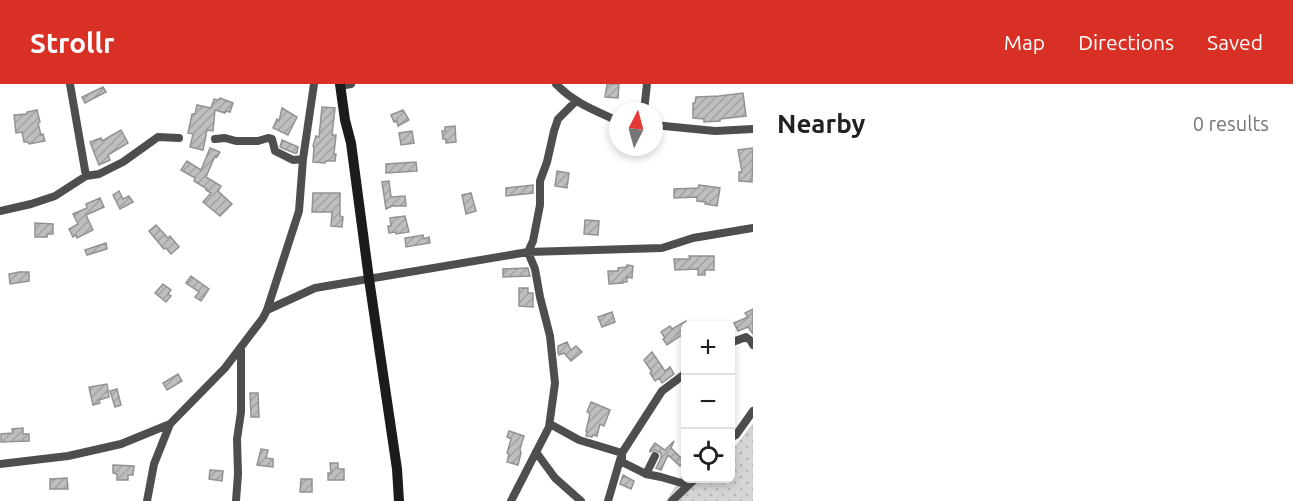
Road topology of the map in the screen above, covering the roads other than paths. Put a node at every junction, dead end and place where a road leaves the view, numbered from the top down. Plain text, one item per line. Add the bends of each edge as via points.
1 (70, 84) edge
2 (314, 84) edge
3 (556, 84) edge
4 (647, 84) edge
5 (343, 85) edge
6 (576, 101) junction
7 (645, 102) edge
8 (609, 117) edge
9 (663, 126) edge
10 (753, 129) edge
11 (179, 138) dead end
12 (215, 139) dead end
13 (303, 159) junction
14 (86, 176) junction
15 (0, 211) edge
16 (753, 228) edge
17 (528, 252) junction
18 (369, 279) junction
19 (267, 310) junction
20 (735, 341) edge
21 (753, 345) edge
22 (241, 347) junction
23 (683, 375) edge
24 (753, 411) edge
25 (170, 424) junction
26 (550, 424) junction
27 (735, 436) edge
28 (536, 452) junction
29 (622, 453) junction
30 (655, 456) dead end
31 (0, 464) edge
32 (646, 474) junction
33 (690, 483) edge
34 (688, 485) junction
35 (147, 501) edge
36 (236, 501) edge
37 (399, 501) edge
38 (511, 501) edge
39 (581, 501) edge
40 (608, 501) edge
41 (672, 501) edge

1 - 14 street
2 - 13 street
3 - 6 street
4 - 7 street
5 - 18 street
6 - 8 street
6 - 17 street via 558,119 552,137
9 - 10 street
11 - 14 street via 158,137 123,162
12 - 13 street via 268,138 272,139 275,151 293,160
13 - 19 street via 299,211
14 - 15 street via 55,196
16 - 17 street via 693,238 662,248
17 - 18 street
17 - 26 street via 550,336 555,383
18 - 19 street via 315,288
18 - 37 street
19 - 22 street
20 - 21 street via 746,337
22 - 25 street
22 - 36 street
23 - 29 street via 662,391
24 - 27 street
25 - 31 street via 122,444 68,456
25 - 35 street via 154,464
26 - 28 street
26 - 29 street via 579,440
28 - 38 street
28 - 39 street via 555,478
29 - 32 street via 622,462
29 - 40 street
30 - 32 street
32 - 34 street
33 - 34 street
34 - 41 street

